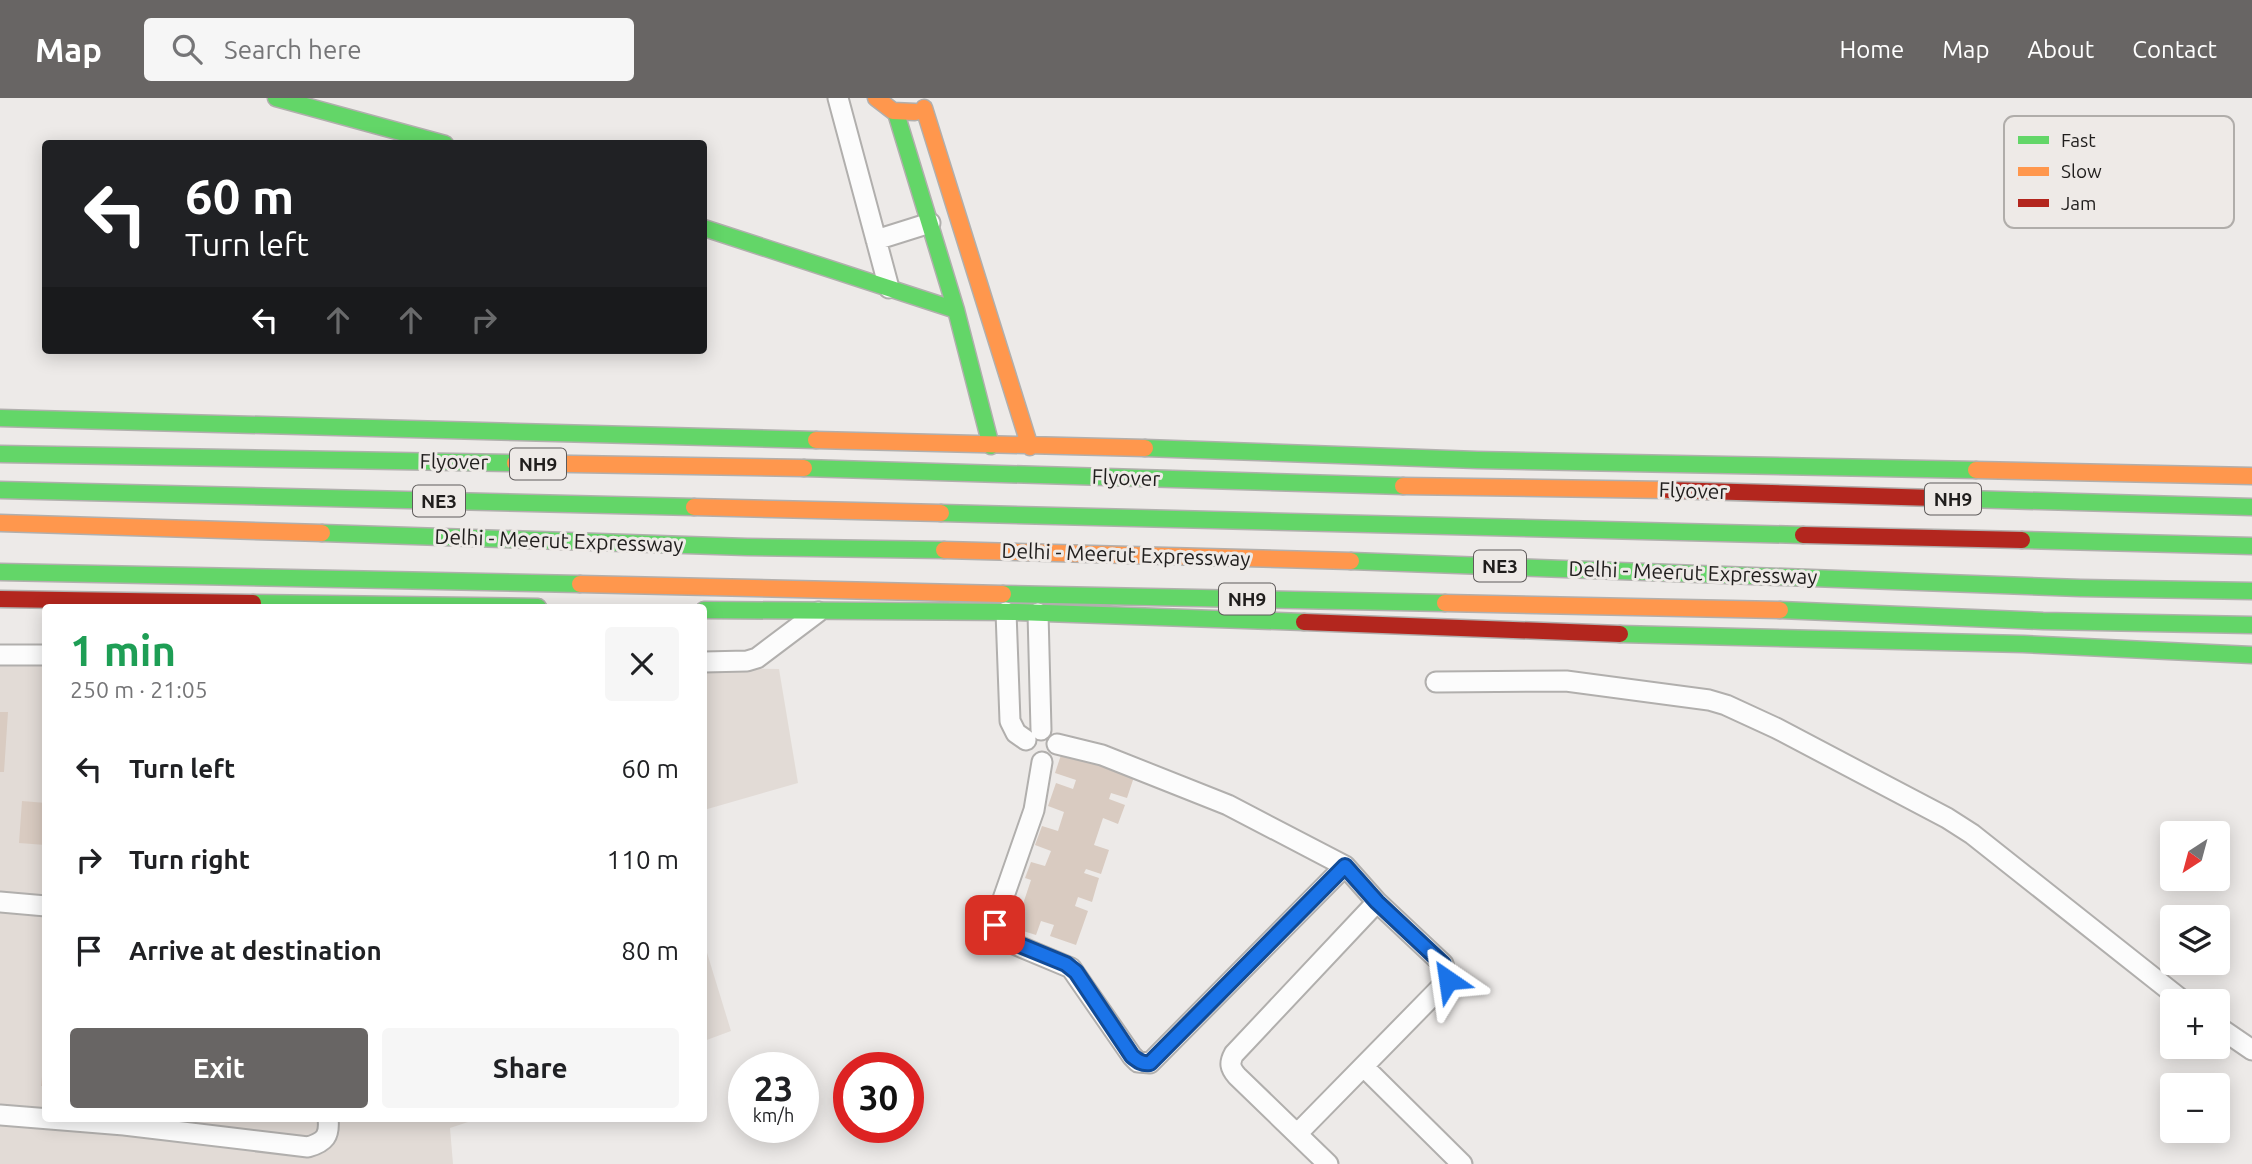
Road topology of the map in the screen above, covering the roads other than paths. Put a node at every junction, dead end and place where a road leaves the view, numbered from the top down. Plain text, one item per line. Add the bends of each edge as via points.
1 (275, 98) edge
2 (838, 98) edge
3 (876, 98) edge
4 (929, 103) edge
5 (896, 113) junction
6 (430, 140) edge
7 (930, 223) junction
8 (707, 229) edge
9 (876, 240) junction
10 (889, 288) junction
11 (956, 310) junction
12 (0, 418) edge
13 (992, 446) junction
14 (1030, 447) junction
15 (1279, 452) junction
16 (0, 454) edge
17 (2252, 476) edge
18 (1278, 483) junction
19 (0, 490) edge
20 (2252, 507) edge
21 (0, 523) edge
22 (2252, 546) edge
23 (0, 572) edge
24 (2252, 591) edge
25 (1094, 595) junction
26 (0, 599) edge
27 (1399, 603) junction
28 (336, 604) edge
29 (707, 610) edge
30 (818, 612) junction
31 (1006, 612) junction
32 (1038, 613) junction
33 (1105, 616) junction
34 (1374, 625) junction
35 (2252, 625) edge
36 (0, 655) edge
37 (42, 655) edge
38 (2252, 655) edge
39 (707, 662) edge
40 (1436, 682) dead end
41 (1034, 735) junction
42 (1057, 744) junction
43 (1042, 762) junction
44 (1345, 866) junction
45 (0, 902) edge
46 (1377, 902) junction
47 (42, 906) edge
48 (2168, 989) edge
49 (2230, 1035) edge
50 (2252, 1050) edge
51 (1364, 1067) junction
52 (0, 1115) edge
53 (42, 1118) edge
54 (87, 1122) edge
55 (328, 1122) edge
56 (1297, 1134) junction
57 (1328, 1164) edge
58 (1462, 1164) edge

1 - 6 main road
2 - 9 street
3 - 5 main road
4 - 5 main road via 911,114
4 - 14 main road
5 - 7 main road
7 - 9 street
7 - 11 main road
8 - 10 main road
9 - 10 street
10 - 11 main road
11 - 13 main road
12 - 13 main road
13 - 14 main road
14 - 15 main road
15 - 17 main road
15 - 18 main road
16 - 18 main road, Flyover / NH9 via 920,470
18 - 20 main road, Flyover / NH9
19 - 22 main road, Delhi - Meerut Expressway / NE3
21 - 24 main road, Delhi - Meerut Expressway / NE3
23 - 25 main road, NH9
25 - 27 main road, NH9
25 - 33 main road
26 - 28 main road
27 - 34 main road
27 - 35 main road, NH9
29 - 30 main road
30 - 31 main road
30 - 39 street via 757,658
31 - 32 main road
31 - 41 street via 1010,721 1016,733
32 - 33 main road
32 - 41 street
33 - 34 main road
34 - 38 main road
36 - 37 street
40 - 48 street via 1566,681 1726,705 1955,823
41 - 42 street via 1050,732
41 - 43 street via 1026,753
42 - 43 street via 1054,756
42 - 44 street via 1102,755 1228,805
43 - 44 street via 1034,810 996,919 996,932 1076,972 1138,1062 1150,1063
44 - 46 street
45 - 47 street
46 - 51 street via 1443,964 1448,980
46 - 56 street via 1230,1062 1237,1076
49 - 50 street
51 - 56 street
51 - 58 street
52 - 53 street
54 - 55 street via 308,1147 328,1136
56 - 57 street

